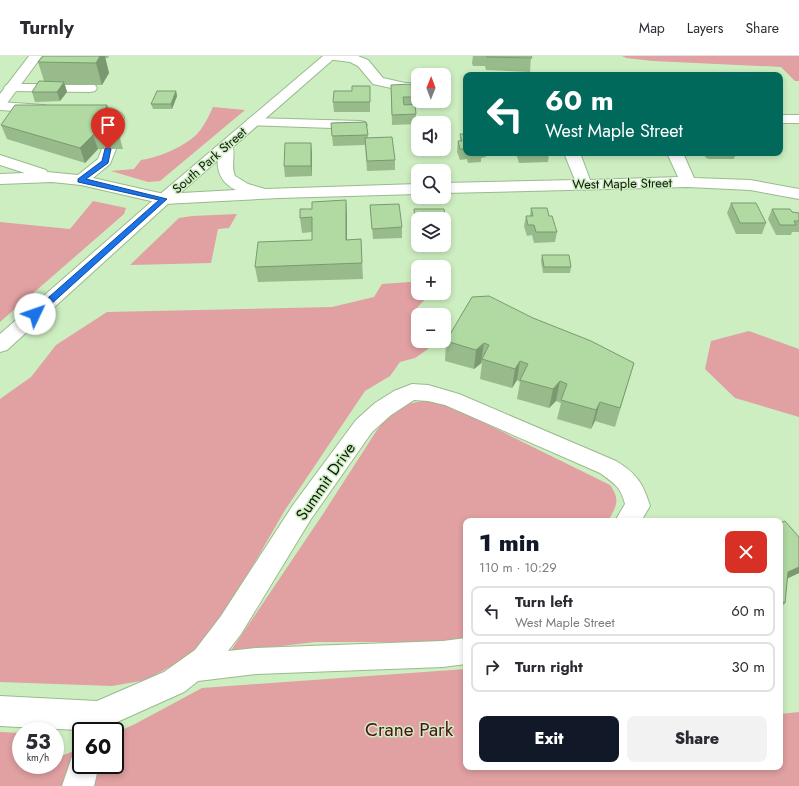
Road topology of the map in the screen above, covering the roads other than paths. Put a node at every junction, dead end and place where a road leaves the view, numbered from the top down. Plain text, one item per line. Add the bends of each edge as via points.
1 (36, 56) edge
2 (331, 56) edge
3 (13, 81) junction
4 (411, 87) edge
5 (90, 88) edge
6 (0, 103) edge
7 (0, 106) edge
8 (783, 119) edge
9 (799, 120) edge
10 (253, 122) junction
11 (363, 125) edge
12 (226, 146) junction
13 (573, 156) edge
14 (676, 156) edge
15 (0, 160) edge
16 (52, 177) junction
17 (0, 180) edge
18 (81, 180) junction
19 (688, 182) junction
20 (584, 184) junction
21 (451, 188) edge
22 (411, 189) edge
23 (279, 193) junction
24 (799, 194) edge
25 (164, 199) junction
26 (0, 345) edge
27 (629, 518) edge
28 (463, 651) edge
29 (194, 668) junction
30 (0, 711) edge
31 (87, 722) edge
32 (97, 722) edge
33 (81, 774) edge
34 (78, 786) edge

1 - 3 street
2 - 4 street via 363,63 378,81
2 - 10 street, South Park Street
3 - 5 street
3 - 6 street
7 - 18 street via 103,111 117,118 105,161
8 - 9 street
10 - 11 street
10 - 12 street, South Park Street
12 - 23 street via 225,170 236,185 247,190
12 - 25 street, South Park Street
13 - 20 street
14 - 19 street
15 - 16 street
16 - 17 street
16 - 18 street
18 - 25 street
19 - 20 street, West Maple Street
19 - 24 street, West Maple Street via 750,186
20 - 21 street, West Maple Street
22 - 23 street
23 - 25 street
25 - 26 street, South Park Street
27 - 29 street, Summit Drive via 638,506 634,492 626,479 608,467 451,399 412,392 402,396 364,426 302,512 231,625 205,660
28 - 29 street via 256,662
29 - 32 street, Summit Drive via 174,682
30 - 31 street
33 - 34 street

